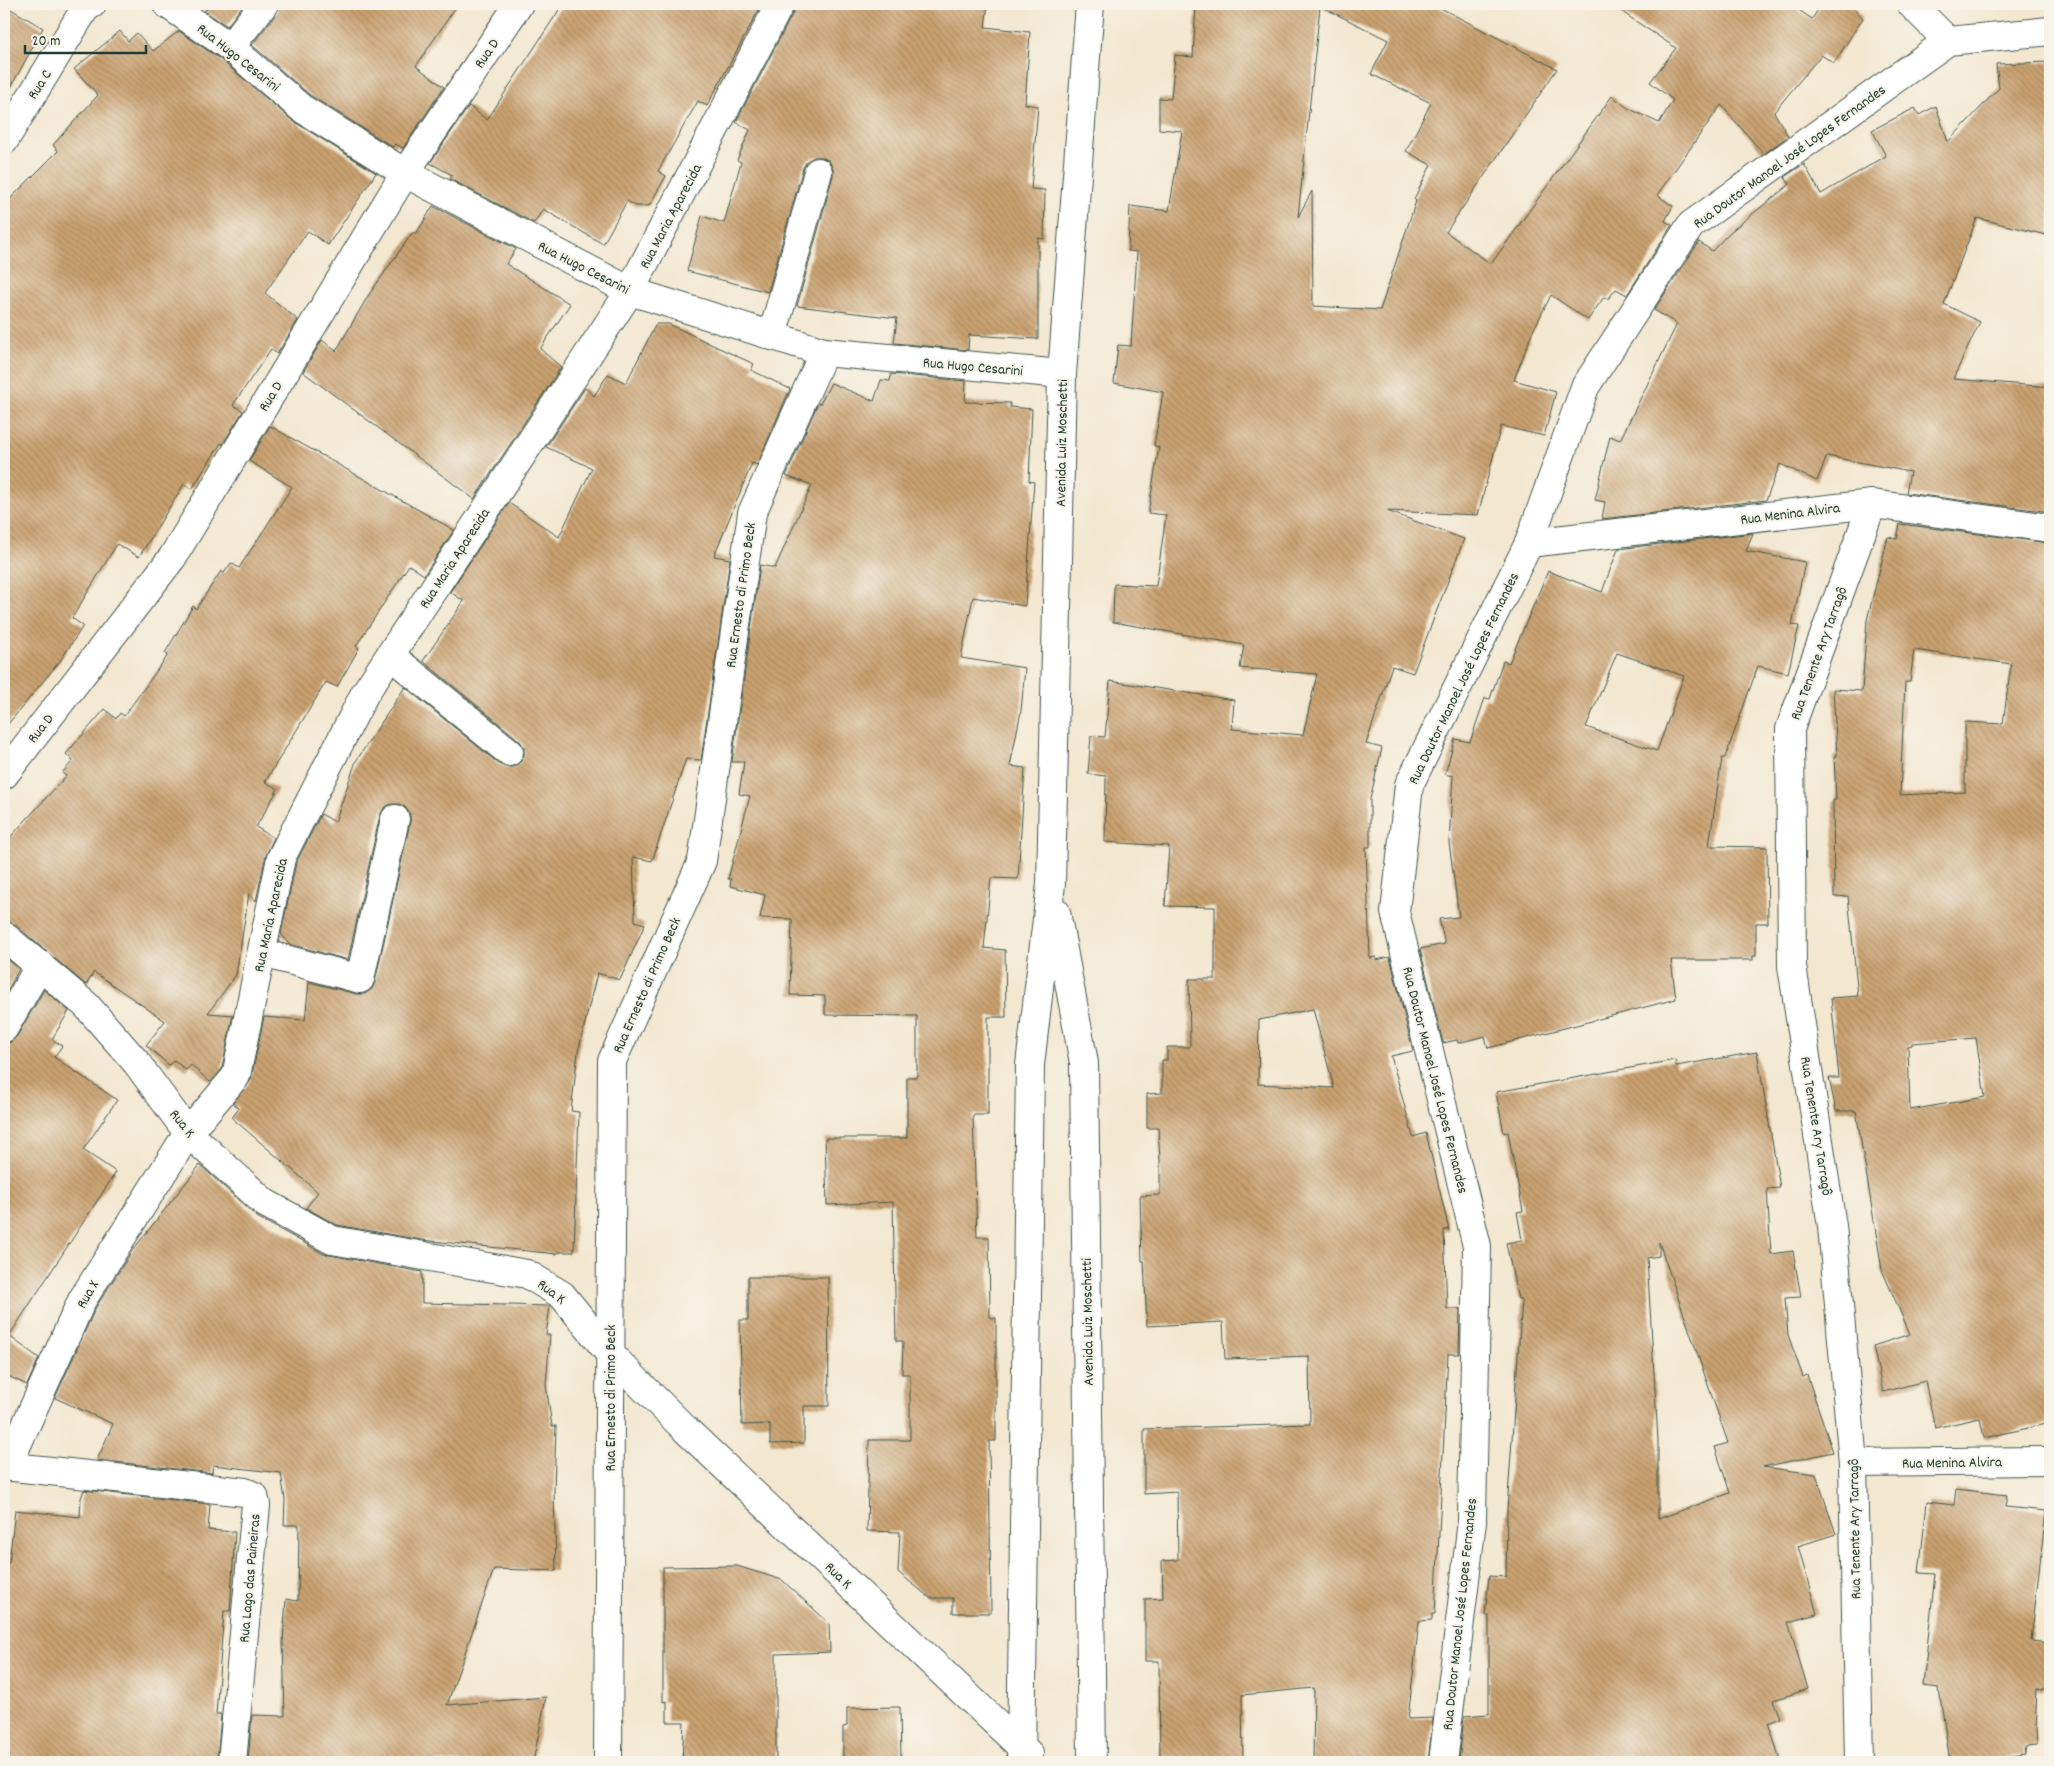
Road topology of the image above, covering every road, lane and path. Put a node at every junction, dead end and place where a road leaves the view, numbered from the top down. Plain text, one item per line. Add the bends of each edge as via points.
1 (92, 4) edge
2 (167, 4) edge
3 (264, 4) edge
4 (519, 4) edge
5 (780, 4) edge
6 (1090, 4) edge
7 (1911, 4) edge
8 (2050, 31) edge
9 (1948, 41) junction
10 (230, 47) junction
11 (4, 141) edge
12 (818, 172) dead end
13 (405, 173) junction
14 (630, 291) junction
15 (772, 336) junction
16 (824, 352) junction
17 (1062, 374) junction
18 (1872, 504) junction
19 (2050, 528) edge
20 (1529, 543) junction
21 (390, 655) junction
22 (509, 752) dead end
23 (4, 775) edge
24 (395, 820) dead end
25 (1050, 884) junction
26 (4, 936) edge
27 (262, 953) junction
28 (40, 965) junction
29 (4, 1028) edge
30 (188, 1133) junction
31 (610, 1354) junction
32 (2050, 1462) edge
33 (1853, 1463) junction
34 (6, 1466) edge
35 (1027, 1757) edge
36 (232, 1762) edge
37 (608, 1762) edge
38 (1092, 1762) edge
39 (1442, 1762) edge
40 (1859, 1762) edge

1 - 11 street, Rua C via 86,7
2 - 10 street, Rua Hugo Cesarini
3 - 10 street
4 - 13 street, Rua D
5 - 14 street, Rua Maria Aparecida
6 - 17 street, Avenida Luiz Moschetti
7 - 9 street
8 - 9 street
9 - 20 street, Rua Doutor Manoel José Lopes Fernandes via 1690,226 1585,387
10 - 13 street, Rua Hugo Cesarini via 301,108
12 - 15 street
13 - 14 street, Rua Hugo Cesarini
13 - 23 street, Rua D via 172,558
14 - 15 street, Rua Hugo Cesarini
14 - 21 street, Rua Maria Aparecida
15 - 16 street, Rua Hugo Cesarini
16 - 17 street, Rua Hugo Cesarini
16 - 31 street, Rua Ernesto di Primo Beck via 752,513 702,861 612,1061
17 - 25 street, Avenida Luiz Moschetti
18 - 19 street, Rua Menina Alvira
18 - 20 street, Rua Menina Alvira
18 - 33 street, Rua Tenente Ary Tarragô via 1790,729 1792,966 1832,1226
20 - 39 street, Rua Doutor Manoel José Lopes Fernandes via 1409,785 1395,912 1477,1246 1472,1521
21 - 22 street
21 - 27 street, Rua Maria Aparecida via 365,693 281,858
24 - 27 street via 360,979
25 - 35 street, Avenida Luiz Moschetti via 1030,1065
25 - 38 street, Avenida Luiz Moschetti via 1084,1063
26 - 28 street, Rua K
27 - 30 street, Rua Maria Aparecida via 236,1076
28 - 29 street
28 - 30 street, Rua K via 86,1005 136,1062
30 - 31 street, Rua K via 265,1203 332,1240 527,1274 562,1295
30 - 34 street, Rua X via 82,1300
31 - 35 street, Rua K
31 - 37 street, Rua Ernesto di Primo Beck
32 - 33 street, Rua Menina Alvira
33 - 40 street, Rua Tenente Ary Tarragô
34 - 36 street, Rua Lago das Paineiras via 245,1492 254,1496 256,1505

